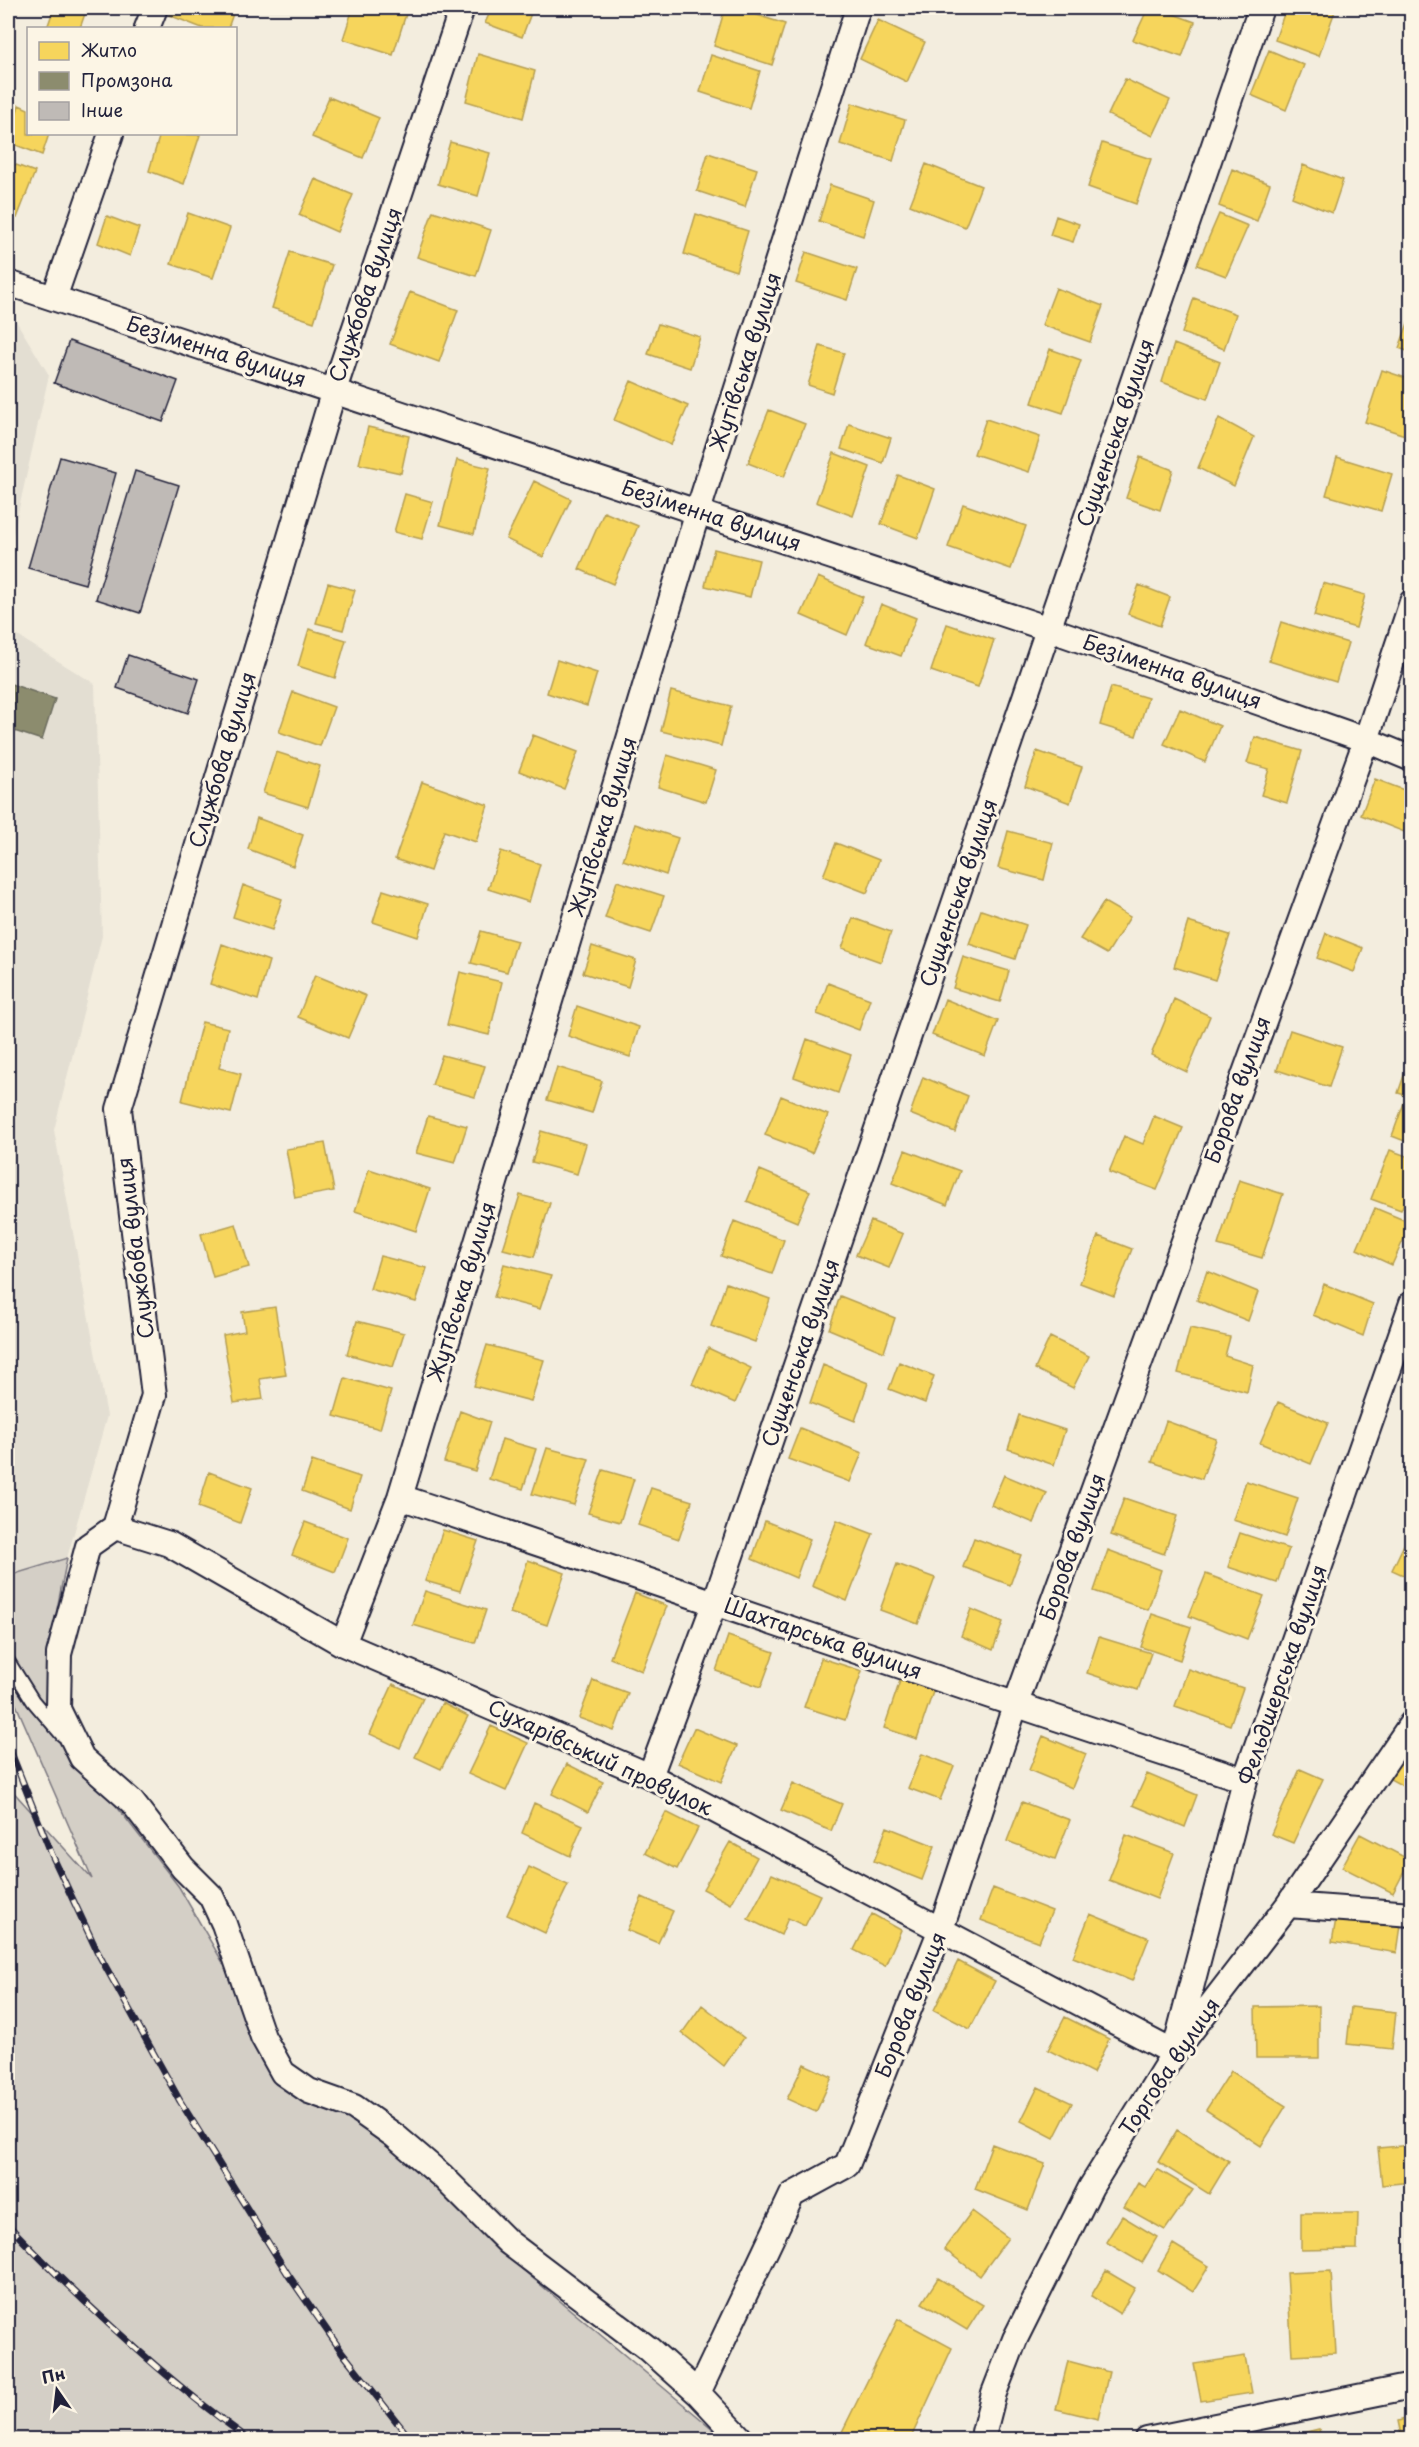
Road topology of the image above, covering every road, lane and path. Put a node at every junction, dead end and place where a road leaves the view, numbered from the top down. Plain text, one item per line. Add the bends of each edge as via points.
1 (155, 8) edge
2 (462, 8) edge
3 (858, 8) edge
4 (1261, 8) edge
5 (147, 27) edge
6 (111, 135) edge
7 (8, 283) edge
8 (54, 298) junction
9 (334, 390) junction
10 (698, 511) junction
11 (1412, 602) edge
12 (1049, 629) junction
13 (1366, 740) junction
14 (1412, 759) edge
15 (1412, 1303) edge
16 (400, 1497) junction
17 (115, 1527) junction
18 (715, 1602) junction
19 (343, 1644) junction
20 (8, 1661) edge
21 (1015, 1706) junction
22 (1412, 1723) edge
23 (82, 1758) junction
24 (650, 1776) junction
25 (1245, 1780) junction
26 (1288, 1905) junction
27 (1412, 1914) edge
28 (941, 1929) junction
29 (1174, 2053) junction
30 (1412, 2386) edge
31 (698, 2393) junction
32 (742, 2439) edge
33 (985, 2439) edge
34 (1147, 2439) edge

1 - 5 street
2 - 9 street, Службова вулиця
3 - 10 street, Жутівська вулиця
4 - 12 street, Сущенська вулиця
6 - 8 street
7 - 8 street, Безіменна вулиця
8 - 9 street, Безіменна вулиця
9 - 10 street, Безіменна вулиця
9 - 17 street, Службова вулиця via 119,1109 154,1395
10 - 12 street, Безіменна вулиця
10 - 16 street, Жутівська вулиця
11 - 13 street, Борова вулиця
12 - 13 street, Безіменна вулиця
12 - 18 street, Сущенська вулиця
13 - 14 street, Безіменна вулиця
13 - 21 street, Борова вулиця
15 - 25 street, Фельдшерська вулиця
16 - 18 street, Шахтарська вулиця
16 - 19 street, Жутівська вулиця
17 - 19 street, Сухарівський провулок via 169,1544
17 - 23 street via 88,1546 60,1654 58,1709
18 - 21 street, Шахтарська вулиця
18 - 24 street, Сущенська вулиця
19 - 24 street, Сухарівський провулок
20 - 23 lane via 33,1701
21 - 25 street, Шахтарська вулиця
21 - 28 street, Борова вулиця
22 - 26 street, Торгова вулиця
23 - 31 street via 132,1802 183,1868 211,1896 263,2037 283,2073 309,2091 354,2107 395,2136 508,2242 649,2349
24 - 28 street, Сухарівський провулок
25 - 29 street, Фельдшерська вулиця
26 - 27 street
26 - 29 street, Торгова вулиця
28 - 29 street, Сухарівський провулок
28 - 31 street, Борова вулиця via 847,2165 792,2195
29 - 33 street, Торгова вулиця via 1090,2187 1015,2339 994,2393
30 - 34 street
31 - 32 street

